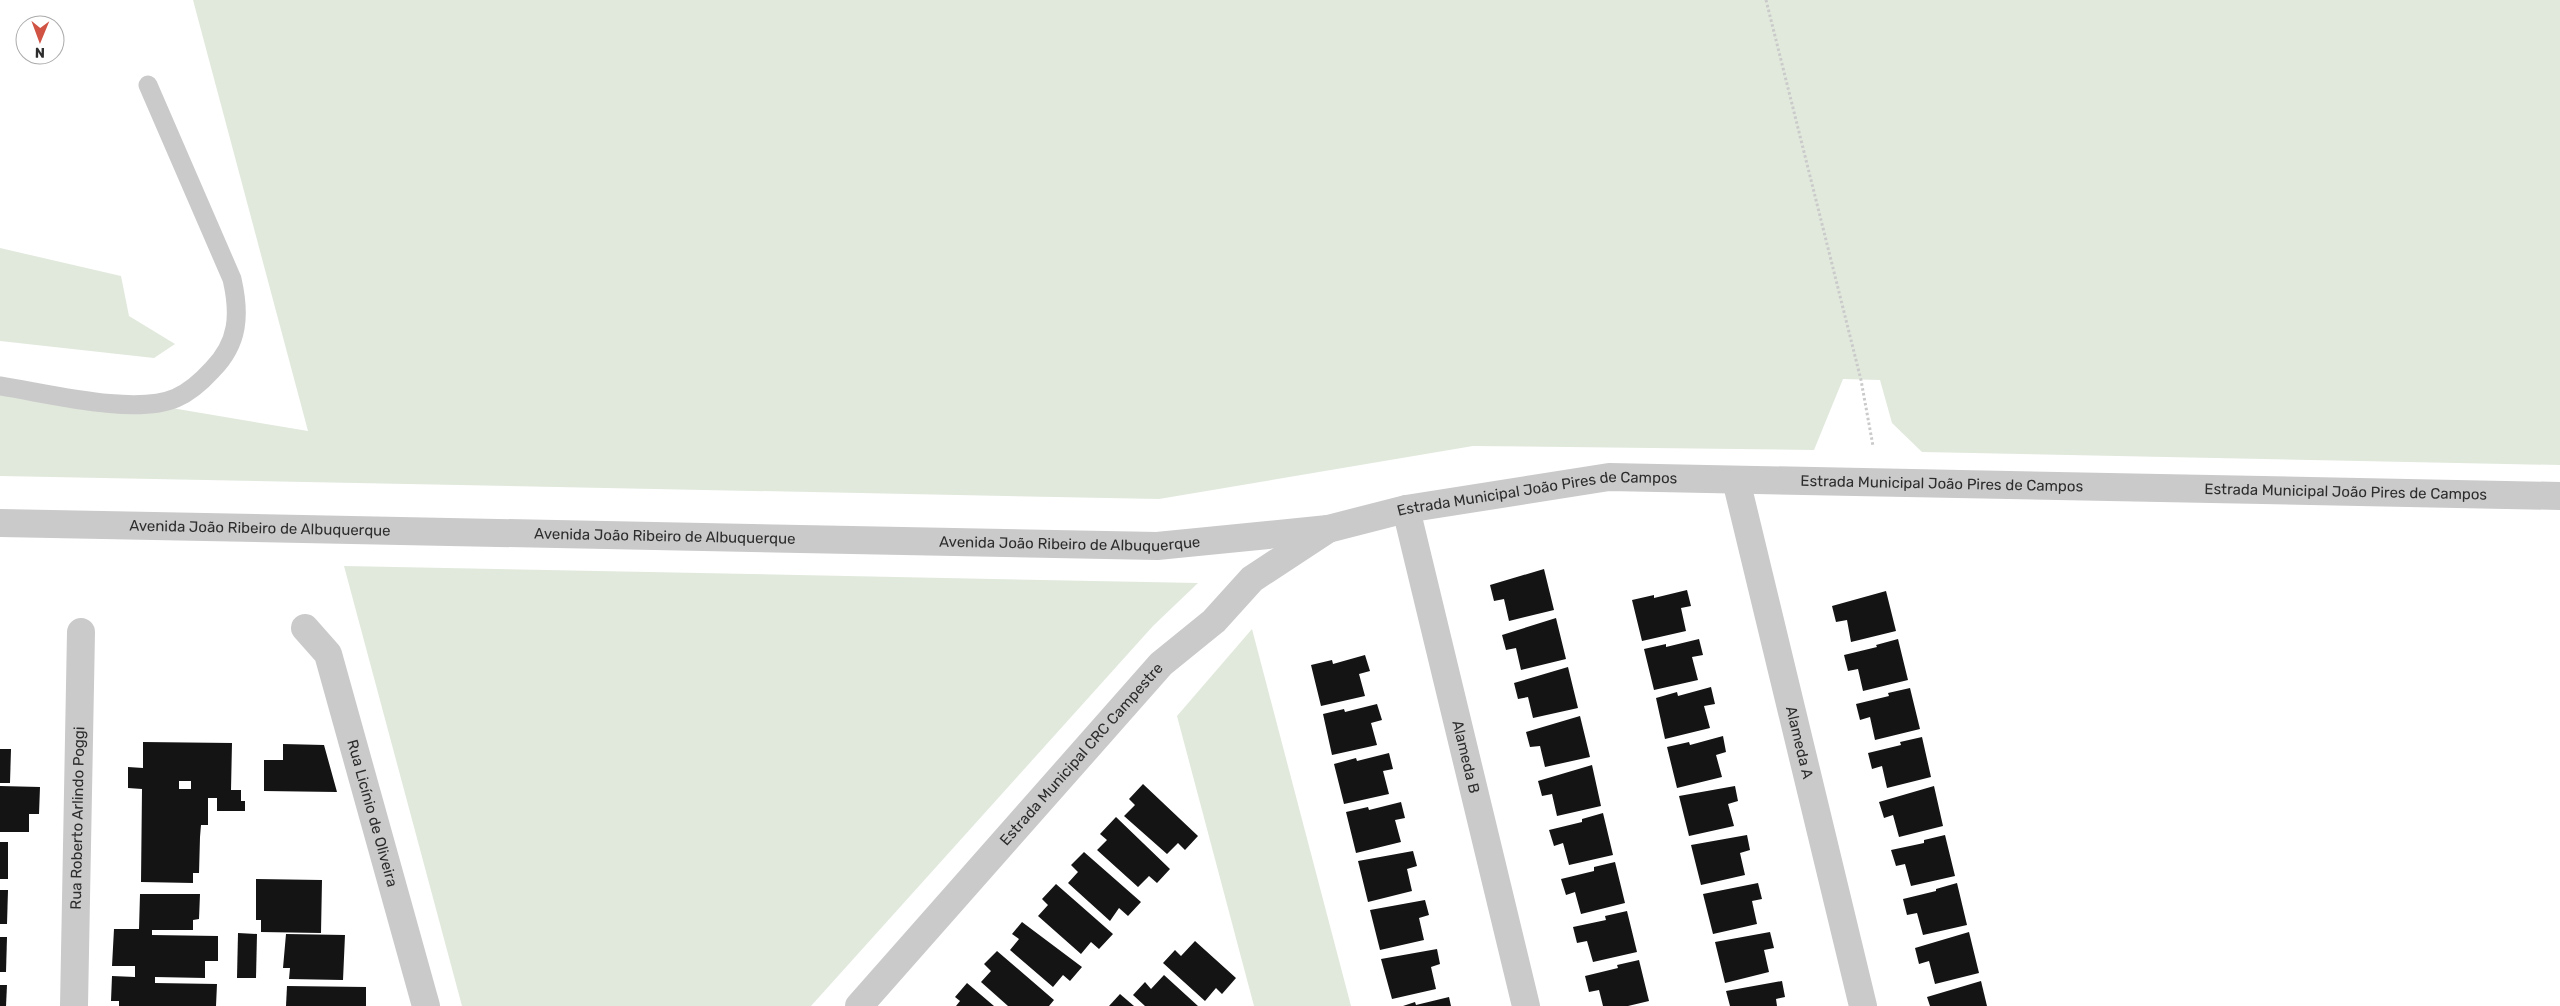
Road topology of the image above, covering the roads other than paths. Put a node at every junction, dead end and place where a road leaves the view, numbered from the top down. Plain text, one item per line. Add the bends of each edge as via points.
1 (148, 84) dead end
2 (0, 386) edge
3 (1736, 480) junction
4 (2560, 496) edge
5 (1406, 508) junction
6 (0, 523) edge
7 (1328, 529) junction
8 (304, 628) dead end
9 (81, 632) dead end
10 (74, 1006) edge
11 (426, 1006) edge
12 (859, 1006) edge
13 (1526, 1006) edge
14 (1863, 1006) edge

1 - 2 lane via 232,279 238,308 233,340 219,364 199,384 176,398 142,406
3 - 4 street, Estrada Municipal João Pires de Campos
3 - 5 street, Estrada Municipal João Pires de Campos via 1610,477
3 - 14 street, Alameda A
5 - 7 street, Estrada Municipal João Pires de Campos
5 - 13 street, Alameda B
6 - 7 street, Avenida João Ribeiro de Albuquerque via 1157,546
7 - 12 street, Estrada Municipal CRC Campestre via 1252,579 1214,621 1161,664
8 - 11 street, Rua Licínio de Oliveira via 328,654
9 - 10 street, Rua Roberto Arlindo Poggi

